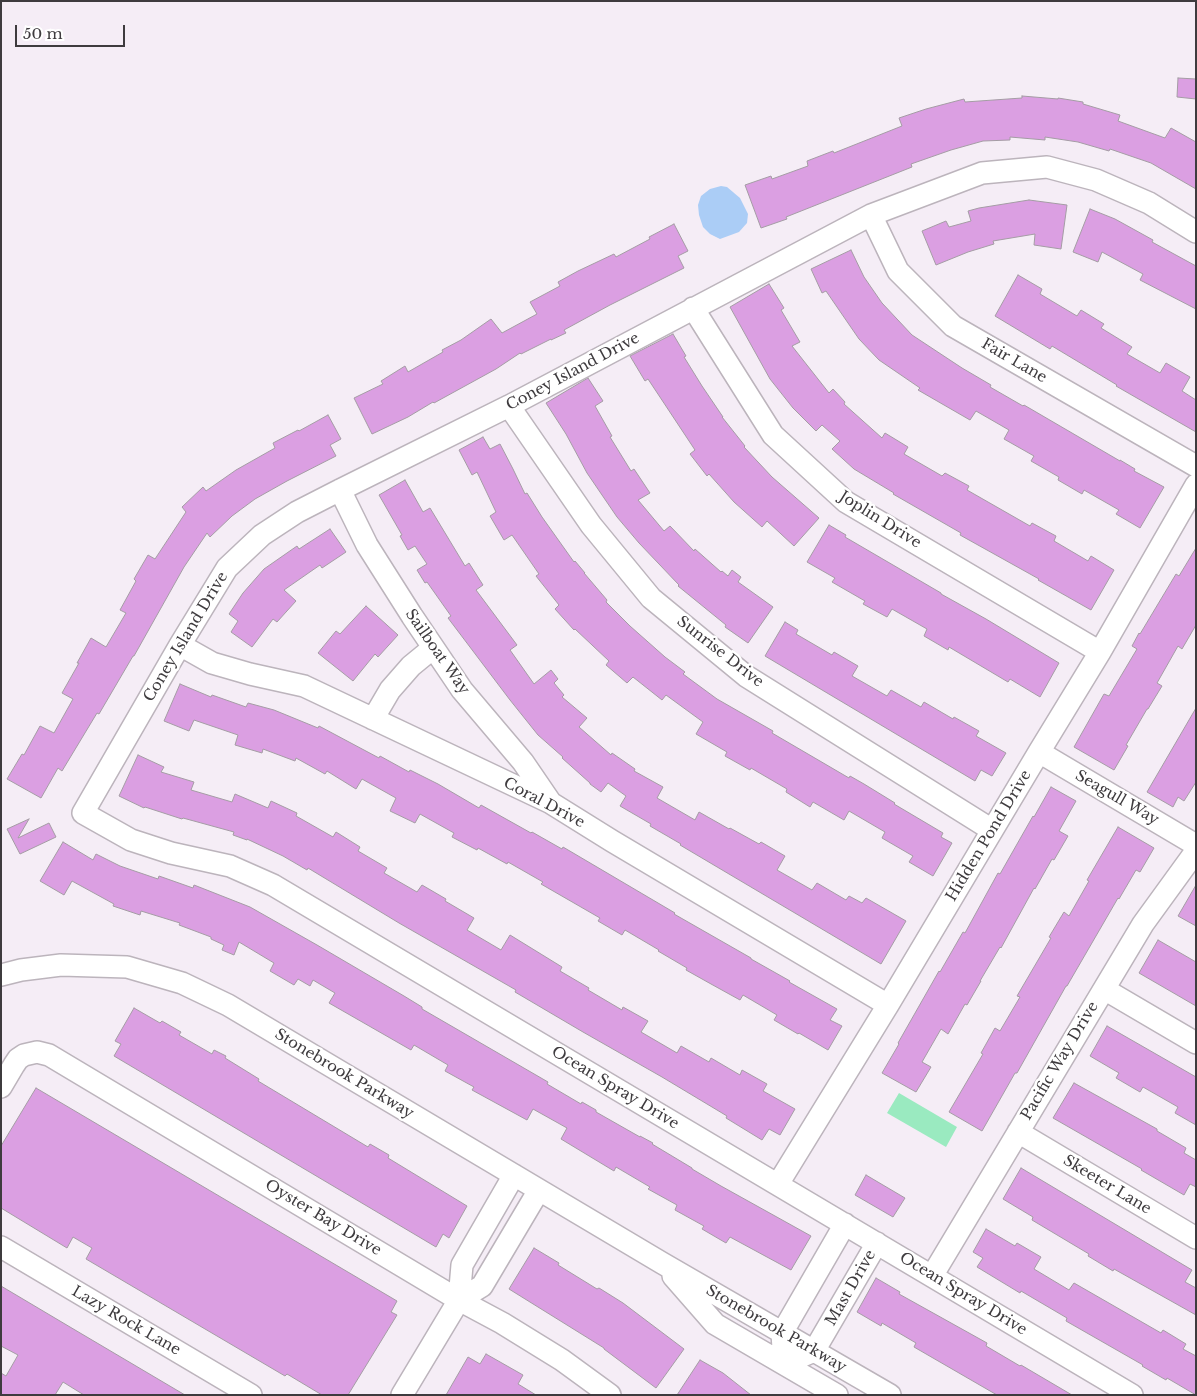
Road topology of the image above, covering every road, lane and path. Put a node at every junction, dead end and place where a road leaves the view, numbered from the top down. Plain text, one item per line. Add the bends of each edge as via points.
1 (871, 215) junction
2 (1196, 232) edge
3 (693, 308) junction
4 (509, 406) junction
5 (1196, 466) edge
6 (1196, 485) edge
7 (340, 490) junction
8 (180, 645) junction
9 (433, 648) junction
10 (1100, 652) junction
11 (373, 719) junction
12 (1039, 752) junction
13 (551, 803) junction
14 (83, 813) joint
15 (992, 830) junction
16 (1196, 844) edge
17 (1196, 851) edge
18 (1, 976) edge
19 (1104, 989) junction
20 (888, 1006) junction
21 (1196, 1043) edge
22 (1, 1087) edge
23 (1018, 1132) junction
24 (514, 1175) junction
25 (778, 1184) junction
26 (540, 1190) junction
27 (845, 1224) junction
28 (1196, 1238) edge
29 (877, 1243) junction
30 (1, 1247) edge
31 (662, 1263) junction
32 (932, 1276) junction
33 (459, 1300) junction
34 (782, 1333) junction
35 (814, 1351) junction
36 (784, 1364) junction
37 (252, 1395) edge
38 (402, 1395) edge
39 (610, 1395) edge
40 (837, 1395) edge
41 (890, 1395) edge
42 (1132, 1395) edge

1 - 2 street, Coney Island Drive via 982,173 1047,167 1096,180 1140,199
1 - 3 street, Coney Island Drive
1 - 5 street, Fair Lane via 898,271 953,326
3 - 4 street, Coney Island Drive
3 - 10 street, Joplin Drive via 773,435 846,502
4 - 7 street, Coney Island Drive
4 - 15 street, Sunrise Drive via 590,525 651,598 746,676
6 - 10 street, Hidden Pond Drive
7 - 8 street, Coney Island Drive via 262,535 227,568
7 - 9 street, Sailboat Way via 367,545
8 - 11 street, Coral Drive via 212,663 304,686
8 - 14 street, Coney Island Drive
9 - 11 street via 390,690
9 - 13 street, Sailboat Way via 462,690 523,762
10 - 12 street, Hidden Pond Drive
11 - 13 street, Coral Drive
12 - 15 street, Hidden Pond Drive
12 - 16 street, Seagull Way
13 - 20 street, Coral Drive
14 - 25 street, Ocean Spray Drive via 131,840 230,866 273,885
15 - 20 street, Hidden Pond Drive
17 - 19 street, Pacific Way Drive via 1143,924
18 - 24 street, Stonebrook Parkway via 61,965 127,967 182,984 228,1005
19 - 21 street
19 - 23 street, Pacific Way Drive
20 - 25 street, Hidden Pond Drive
22 - 33 street, Oyster Bay Drive via 18,1059 37,1052 49,1055
23 - 28 street, Skeeter Lane
23 - 32 street, Pacific Way Drive
24 - 26 street, Stonebrook Parkway
24 - 33 street via 462,1266
25 - 27 street, Ocean Spray Drive
26 - 31 street, Stonebrook Parkway
26 - 33 street via 482,1286
27 - 29 street, Ocean Spray Drive
27 - 34 street
29 - 32 street, Ocean Spray Drive
29 - 35 street, Mast Drive
30 - 37 street, Lazy Rock Lane
31 - 34 street, Stonebrook Parkway
31 - 36 street, Stonebrook Parkway via 715,1324
32 - 42 street, Ocean Spray Drive
33 - 38 street
33 - 39 street, Oyster Bay Drive via 562,1360
34 - 35 street, Stonebrook Parkway
34 - 36 street
35 - 36 street
35 - 41 street, Stonebrook Parkway
36 - 40 street, Stonebrook Parkway

